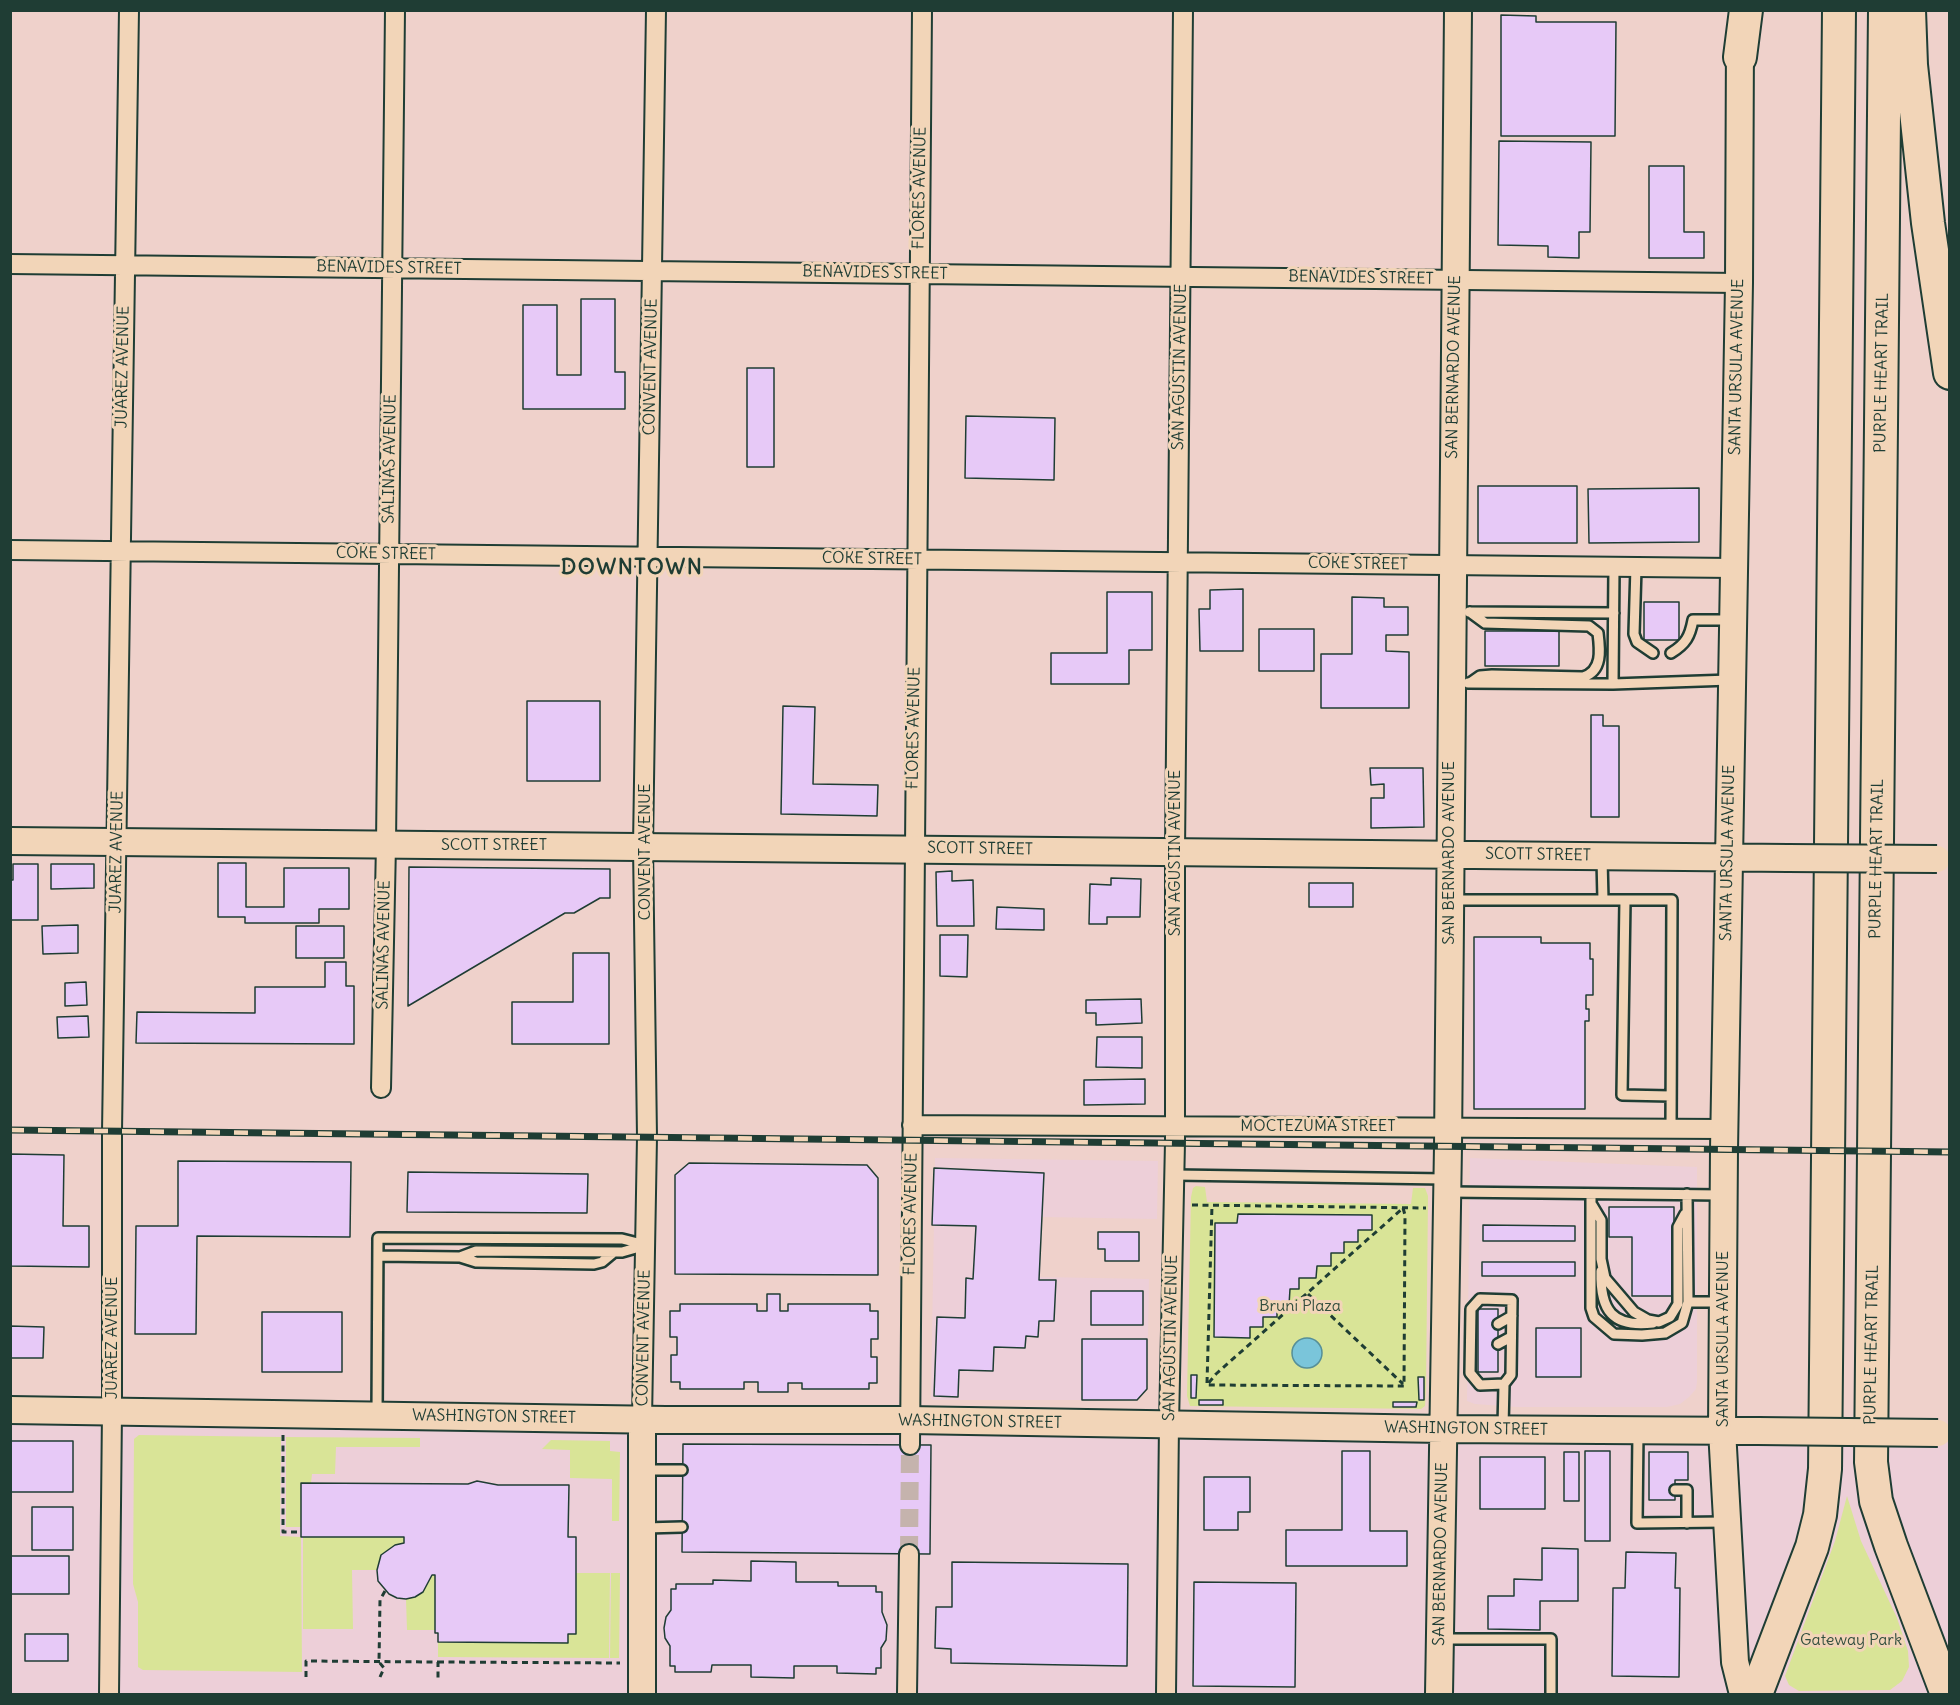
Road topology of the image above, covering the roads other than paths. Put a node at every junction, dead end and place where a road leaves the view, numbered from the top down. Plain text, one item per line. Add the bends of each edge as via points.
1 (129, 10) edge
2 (394, 10) edge
3 (656, 10) edge
4 (922, 10) edge
5 (1183, 10) edge
6 (1458, 10) edge
7 (1740, 10) edge
8 (1746, 10) edge
9 (1839, 10) edge
10 (1886, 10) edge
11 (1909, 10) edge
12 (1740, 57) junction
13 (10, 264) edge
14 (125, 265) junction
15 (392, 268) junction
16 (653, 271) junction
17 (919, 274) junction
18 (1181, 276) junction
19 (1455, 279) junction
20 (1739, 283) junction
21 (1950, 373) edge
22 (10, 550) edge
23 (121, 551) junction
24 (389, 554) junction
25 (649, 557) junction
26 (916, 559) junction
27 (1178, 562) junction
28 (1452, 565) junction
29 (1614, 567) junction
30 (1636, 567) junction
31 (1733, 568) junction
32 (1461, 612) junction
33 (1614, 613) junction
34 (1732, 620) junction
35 (1653, 653) dead end
36 (1671, 653) dead end
37 (1731, 680) junction
38 (1460, 683) junction
39 (1613, 684) junction
40 (10, 840) edge
41 (117, 842) junction
42 (386, 844) junction
43 (644, 846) junction
44 (913, 849) junction
45 (1175, 851) junction
46 (1449, 854) junction
47 (1602, 856) junction
48 (1728, 858) junction
49 (1943, 859) edge
50 (1449, 900) junction
51 (1602, 900) junction
52 (1625, 900) junction
53 (381, 1088) dead end
54 (1671, 1096) junction
55 (912, 1125) junction
56 (1175, 1126) junction
57 (1447, 1127) junction
58 (1671, 1128) junction
59 (1724, 1129) junction
60 (1175, 1175) junction
61 (1440, 1193) junction
62 (1687, 1194) junction
63 (1724, 1195) junction
64 (1591, 1198) junction
65 (1687, 1212) junction
66 (646, 1245) junction
67 (378, 1256) junction
68 (1601, 1260) junction
69 (1688, 1302) junction
70 (1724, 1302) junction
71 (1458, 1309) junction
72 (1512, 1316) junction
73 (1659, 1322) junction
74 (1498, 1324) dead end
75 (1512, 1337) junction
76 (1498, 1344) dead end
77 (1457, 1373) junction
78 (1504, 1384) junction
79 (10, 1410) edge
80 (112, 1411) junction
81 (376, 1414) junction
82 (642, 1419) junction
83 (1169, 1424) junction
84 (1443, 1429) junction
85 (1503, 1429) junction
86 (1637, 1430) junction
87 (1722, 1430) junction
88 (1944, 1432) edge
89 (909, 1433) junction
90 (642, 1470) junction
91 (682, 1470) dead end
92 (1637, 1490) junction
93 (1649, 1490) dead end
94 (1675, 1490) dead end
95 (1728, 1522) junction
96 (1687, 1523) junction
97 (682, 1527) dead end
98 (642, 1528) junction
99 (909, 1554) tunnel mouth
100 (1440, 1639) junction
101 (109, 1695) edge
102 (642, 1695) edge
103 (908, 1695) edge
104 (1166, 1695) edge
105 (1439, 1695) edge
106 (1551, 1695) edge
107 (1743, 1695) edge
108 (1756, 1695) edge
109 (1947, 1695) edge

1 - 14 street, JUAREZ AVENUE
2 - 15 street, SALINAS AVENUE
3 - 16 street, CONVENT AVENUE
4 - 17 street, FLORES AVENUE
5 - 18 street, SAN AGUSTIN AVENUE
6 - 19 main road, SAN BERNARDO AVENUE
7 - 12 main road, SANTA URSULA AVENUE
8 - 12 highway
9 - 108 highway via 1825,1469 1812,1547
10 - 109 highway, PURPLE HEART TRAIL via 1871,1462 1876,1501
11 - 21 highway via 1928,223
12 - 20 main road, SANTA URSULA AVENUE
13 - 14 street, BENAVIDES STREET
14 - 15 street, BENAVIDES STREET
14 - 23 street, JUAREZ AVENUE
15 - 16 street, BENAVIDES STREET
15 - 24 street, SALINAS AVENUE
16 - 17 street, BENAVIDES STREET
16 - 25 street, CONVENT AVENUE
17 - 18 street, BENAVIDES STREET
17 - 26 street, FLORES AVENUE
18 - 19 street, BENAVIDES STREET
18 - 27 street, SAN AGUSTIN AVENUE
19 - 20 street, BENAVIDES STREET
19 - 28 main road, SAN BERNARDO AVENUE
20 - 31 main road, SANTA URSULA AVENUE
22 - 23 street, COKE STREET
23 - 24 street, COKE STREET
23 - 41 street, JUAREZ AVENUE
24 - 25 street, COKE STREET
24 - 42 street, SALINAS AVENUE
25 - 26 street, COKE STREET
25 - 43 street, CONVENT AVENUE
26 - 27 street, COKE STREET
26 - 44 street, FLORES AVENUE
27 - 28 street, COKE STREET
27 - 45 street, SAN AGUSTIN AVENUE
28 - 29 street, COKE STREET
28 - 32 main road, SAN BERNARDO AVENUE
29 - 30 street, COKE STREET
29 - 33 lane
30 - 31 street, COKE STREET
30 - 35 lane via 1634,634 1637,642
31 - 34 main road, SANTA URSULA AVENUE
32 - 33 lane
32 - 38 main road, SAN BERNARDO AVENUE
32 - 38 lane via 1485,623 1589,626 1598,633 1600,649 1598,666 1589,675 1492,675
33 - 39 lane
34 - 36 lane via 1693,620 1689,637
34 - 37 main road, SANTA URSULA AVENUE
37 - 39 lane
37 - 48 main road, SANTA URSULA AVENUE
38 - 39 lane
38 - 46 main road, SAN BERNARDO AVENUE
40 - 41 main road, SCOTT STREET
41 - 42 main road, SCOTT STREET
41 - 80 street, JUAREZ AVENUE
42 - 43 main road, SCOTT STREET
42 - 53 street, SALINAS AVENUE
43 - 44 main road, SCOTT STREET
43 - 66 street, CONVENT AVENUE
44 - 45 main road, SCOTT STREET
44 - 55 street, FLORES AVENUE
45 - 46 main road, SCOTT STREET
45 - 56 street, SAN AGUSTIN AVENUE
46 - 47 main road, SCOTT STREET
46 - 50 main road, SAN BERNARDO AVENUE
47 - 48 main road, SCOTT STREET
47 - 51 lane
48 - 49 main road, SCOTT STREET, bridge
48 - 59 main road, SANTA URSULA AVENUE
50 - 51 lane
50 - 57 main road, SAN BERNARDO AVENUE
51 - 52 lane
52 - 54 lane via 1672,900
52 - 54 lane via 1622,1095
54 - 58 lane
55 - 56 street, MOCTEZUMA STREET
55 - 89 street, FLORES AVENUE
56 - 57 street, MOCTEZUMA STREET
56 - 60 street, SAN AGUSTIN AVENUE
57 - 58 street, MOCTEZUMA STREET
57 - 61 main road, SAN BERNARDO AVENUE
58 - 59 street, MOCTEZUMA STREET
59 - 63 main road, SANTA URSULA AVENUE
60 - 61 lane
60 - 83 street, SAN AGUSTIN AVENUE
61 - 64 lane
61 - 71 main road, SAN BERNARDO AVENUE
62 - 63 lane
62 - 64 lane
62 - 65 lane
63 - 70 main road, SANTA URSULA AVENUE
64 - 68 lane via 1600,1220
64 - 69 lane via 1591,1308 1600,1324 1614,1334 1665,1333 1682,1323
65 - 69 lane
65 - 73 lane via 1678,1227 1678,1304 1671,1317
66 - 67 lane via 622,1252 476,1251 460,1257
66 - 67 lane via 622,1239 378,1238
66 - 82 street, CONVENT AVENUE
67 - 81 lane
68 - 73 lane via 1605,1278 1616,1293 1634,1312
68 - 73 lane via 1600,1290 1608,1312 1628,1323
69 - 70 lane
70 - 87 main road, SANTA URSULA AVENUE
71 - 72 lane via 1480,1299 1512,1300
71 - 77 main road, SAN BERNARDO AVENUE
71 - 77 lane via 1474,1336 1474,1359
72 - 74 lane
72 - 75 lane
75 - 76 lane
75 - 78 lane via 1511,1375
77 - 78 lane via 1480,1385
77 - 84 main road, SAN BERNARDO AVENUE
78 - 85 lane
79 - 80 main road, WASHINGTON STREET
80 - 81 main road, WASHINGTON STREET
80 - 101 street, JUAREZ AVENUE
81 - 82 main road, WASHINGTON STREET
82 - 89 main road, WASHINGTON STREET
82 - 90 main road, CONVENT AVENUE
83 - 84 main road, WASHINGTON STREET
83 - 89 main road, WASHINGTON STREET
83 - 104 street, SAN AGUSTIN AVENUE
84 - 85 main road, WASHINGTON STREET
84 - 100 main road, SAN BERNARDO AVENUE
85 - 86 main road, WASHINGTON STREET
86 - 87 main road, WASHINGTON STREET
86 - 92 lane
87 - 88 main road, WASHINGTON STREET, bridge
87 - 95 main road, SANTA URSULA AVENUE
90 - 91 lane
90 - 98 main road, CONVENT AVENUE
92 - 93 lane
92 - 96 lane via 1637,1523
94 - 96 lane via 1687,1490
95 - 96 lane
95 - 107 main road, SANTA URSULA AVENUE via 1735,1662
97 - 98 lane
98 - 102 main road, CONVENT AVENUE
99 - 103 street
100 - 105 main road, SAN BERNARDO AVENUE
100 - 106 lane via 1551,1640

